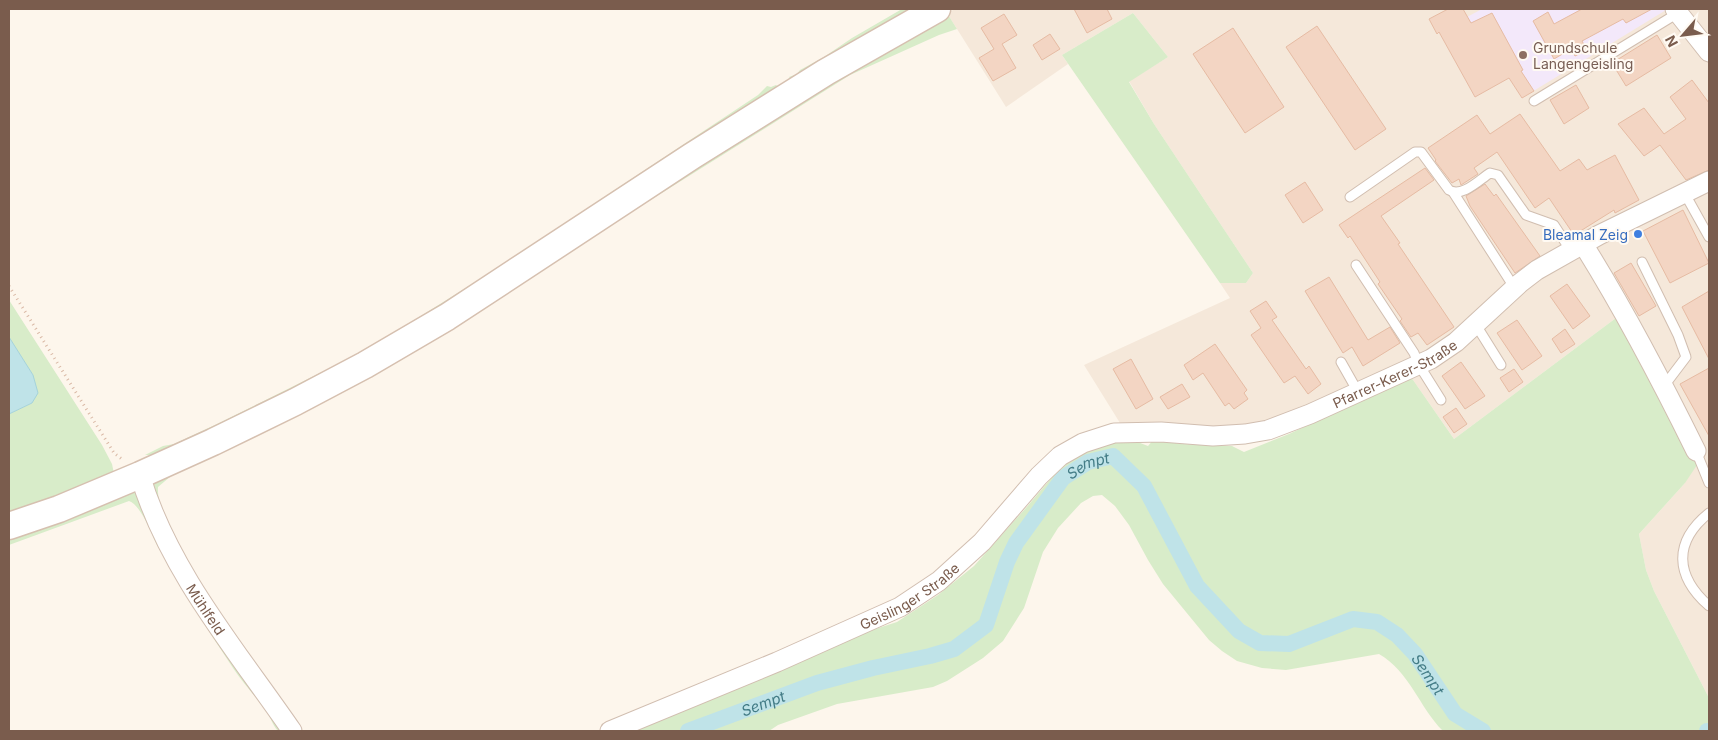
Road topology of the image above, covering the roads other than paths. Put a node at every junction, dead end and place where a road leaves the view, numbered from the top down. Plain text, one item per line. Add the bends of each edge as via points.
1 (937, 9) edge
2 (1677, 11) edge
3 (1709, 52) edge
4 (1534, 101) dead end
5 (1709, 181) edge
6 (1453, 192) junction
7 (1685, 194) junction
8 (1350, 197) dead end
9 (1709, 237) edge
10 (1577, 248) junction
11 (1642, 262) dead end
12 (1356, 265) dead end
13 (1514, 287) junction
14 (1476, 325) junction
15 (1341, 362) dead end
16 (1419, 365) junction
17 (1501, 366) dead end
18 (1664, 386) junction
19 (1358, 392) junction
20 (1441, 400) dead end
21 (1176, 433) joint
22 (1703, 457) edge
23 (140, 475) junction
24 (1709, 483) edge
25 (1709, 513) edge
26 (9, 526) edge
27 (1709, 606) edge
28 (292, 731) edge
29 (610, 731) edge

1 - 23 main road via 826,72 365,365 271,414
2 - 3 street
2 - 4 lane
5 - 7 street, Pfarrer-Kerer-Straße
6 - 8 lane via 1418,152
6 - 10 lane via 1461,192 1490,173 1498,175 1526,215 1554,225
6 - 13 lane
7 - 9 lane
7 - 10 street, Pfarrer-Kerer-Straße
10 - 13 street, Pfarrer-Kerer-Straße
10 - 18 street via 1609,284
11 - 18 lane via 1686,357
12 - 16 lane
13 - 14 street, Pfarrer-Kerer-Straße
14 - 16 street, Pfarrer-Kerer-Straße
14 - 17 lane
15 - 19 lane
16 - 19 street, Pfarrer-Kerer-Straße
16 - 20 lane
18 - 22 street
19 - 21 street, Pfarrer-Kerer-Straße via 1268,430 1213,436
21 - 29 street, Geislinger Straße via 1114,433 1083,443 1060,456 1039,476 982,542 939,581 900,607
22 - 24 lane
23 - 26 main road
23 - 28 street, Mühlfeld via 156,521 185,574
25 - 27 lane via 1691,532 1682,562 1696,594

